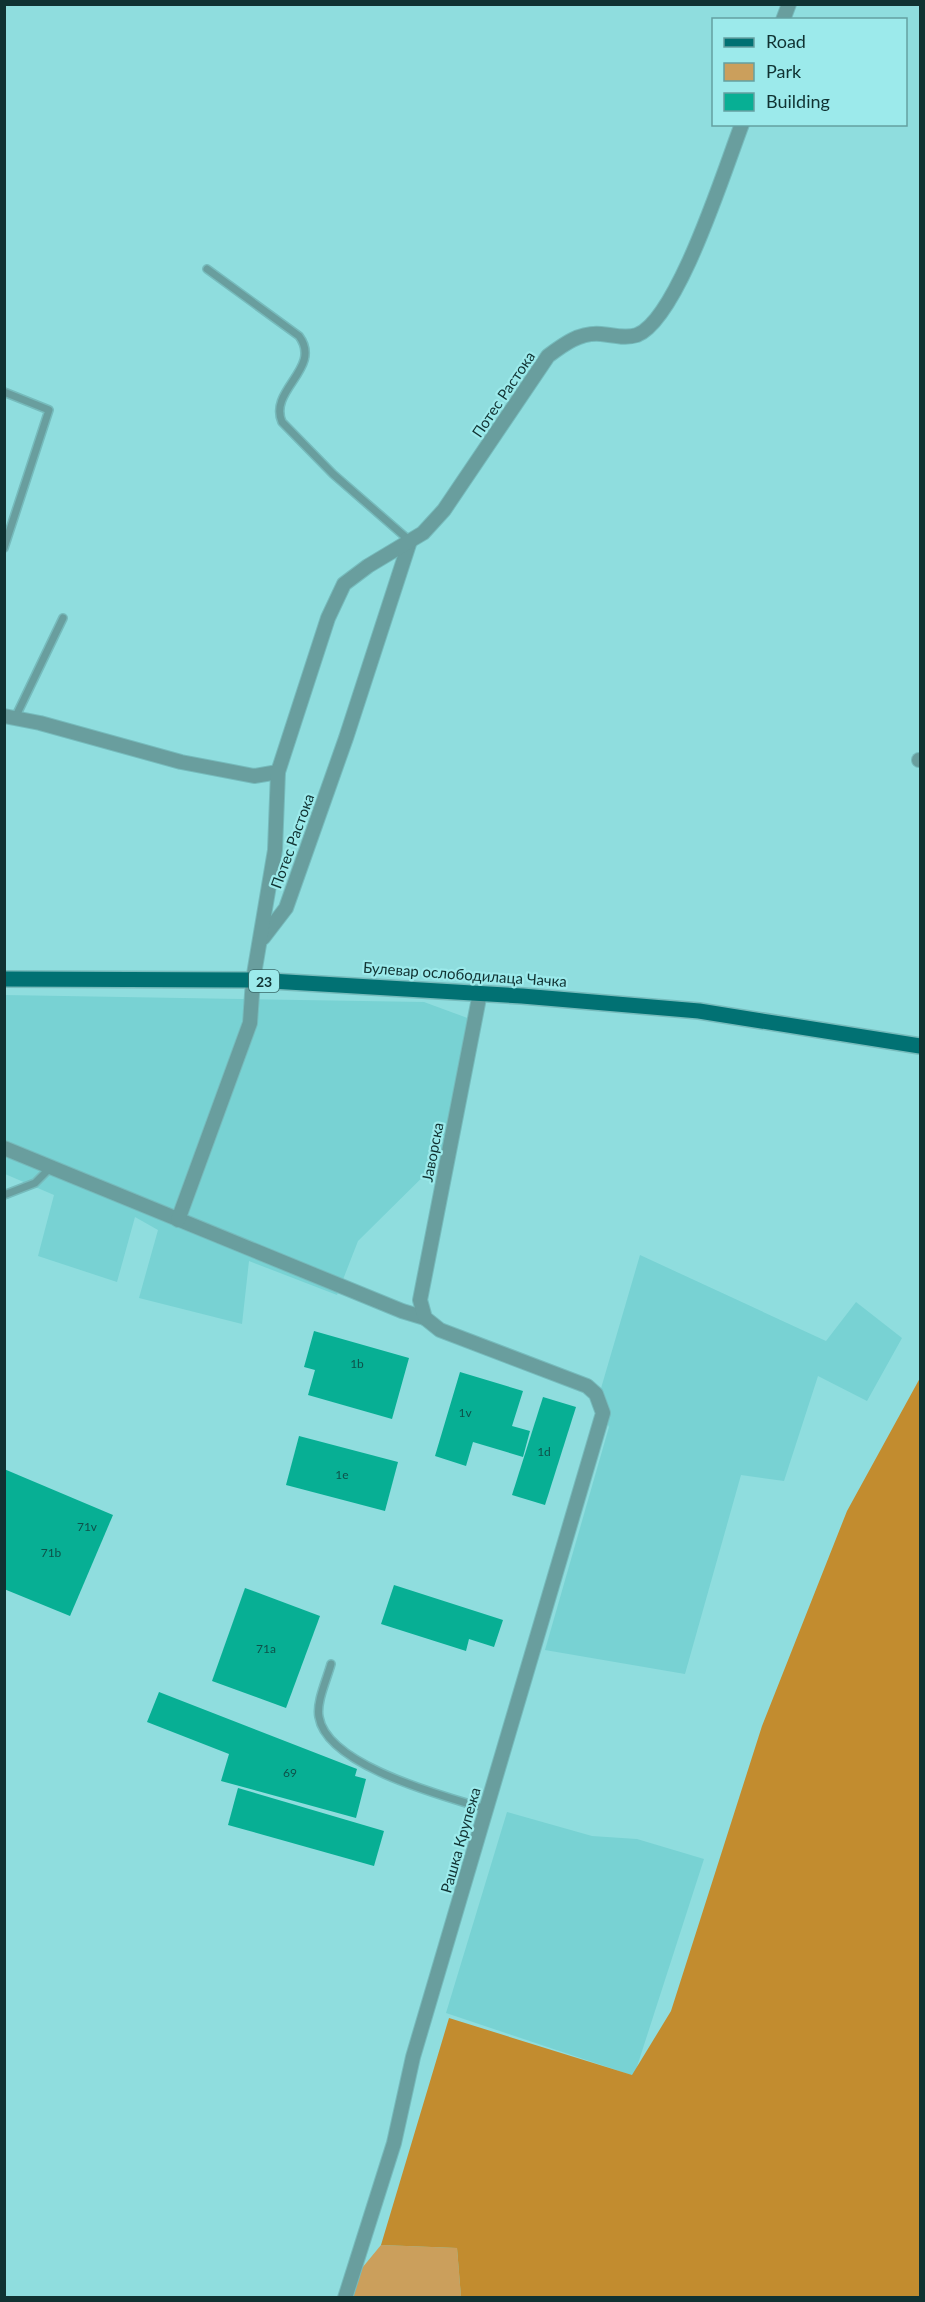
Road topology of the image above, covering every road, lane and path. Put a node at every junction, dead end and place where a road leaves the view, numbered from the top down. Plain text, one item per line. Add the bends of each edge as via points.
1 (741, 126) edge
2 (207, 269) dead end
3 (4, 392) edge
4 (410, 541) junction
5 (4, 548) edge
6 (63, 618) dead end
7 (10, 717) edge
8 (279, 772) junction
9 (261, 940) junction
10 (4, 979) edge
11 (253, 980) junction
12 (480, 993) junction
13 (921, 1046) edge
14 (4, 1148) edge
15 (51, 1167) junction
16 (4, 1195) edge
17 (178, 1220) junction
18 (425, 1318) junction
19 (331, 1664) dead end
20 (486, 1809) junction
21 (345, 2298) edge

1 - 4 street, Потес Растока via 680,284 656,319 638,335 617,338 588,334 566,342 548,356 444,510
2 - 4 lane via 300,336 306,354 281,401 282,422 333,474
3 - 5 lane via 49,410
4 - 8 street, Потес Растока via 344,584 328,618
4 - 9 street, Потес Растока via 286,908
6 - 7 lane
7 - 8 street via 181,762 254,776
8 - 9 street, Потес Растока via 274,850
9 - 11 street, Потес Растока
10 - 11 main road, Булевар ослободилаца Чачка / 23
11 - 12 main road, Булевар ослободилаца Чачка / 23
11 - 17 street via 250,1023
12 - 13 main road, Булевар ослободилаца Чачка / 23 via 699,1011
12 - 18 street, Јаворска via 420,1300
14 - 15 street
15 - 16 lane via 34,1183
15 - 17 street
17 - 18 street
18 - 20 street, Рашка Крупежа via 440,1330 587,1386 596,1394 603,1413
19 - 20 lane via 318,1715 327,1737 360,1762
20 - 21 street, Рашка Крупежа via 413,2057 394,2143

